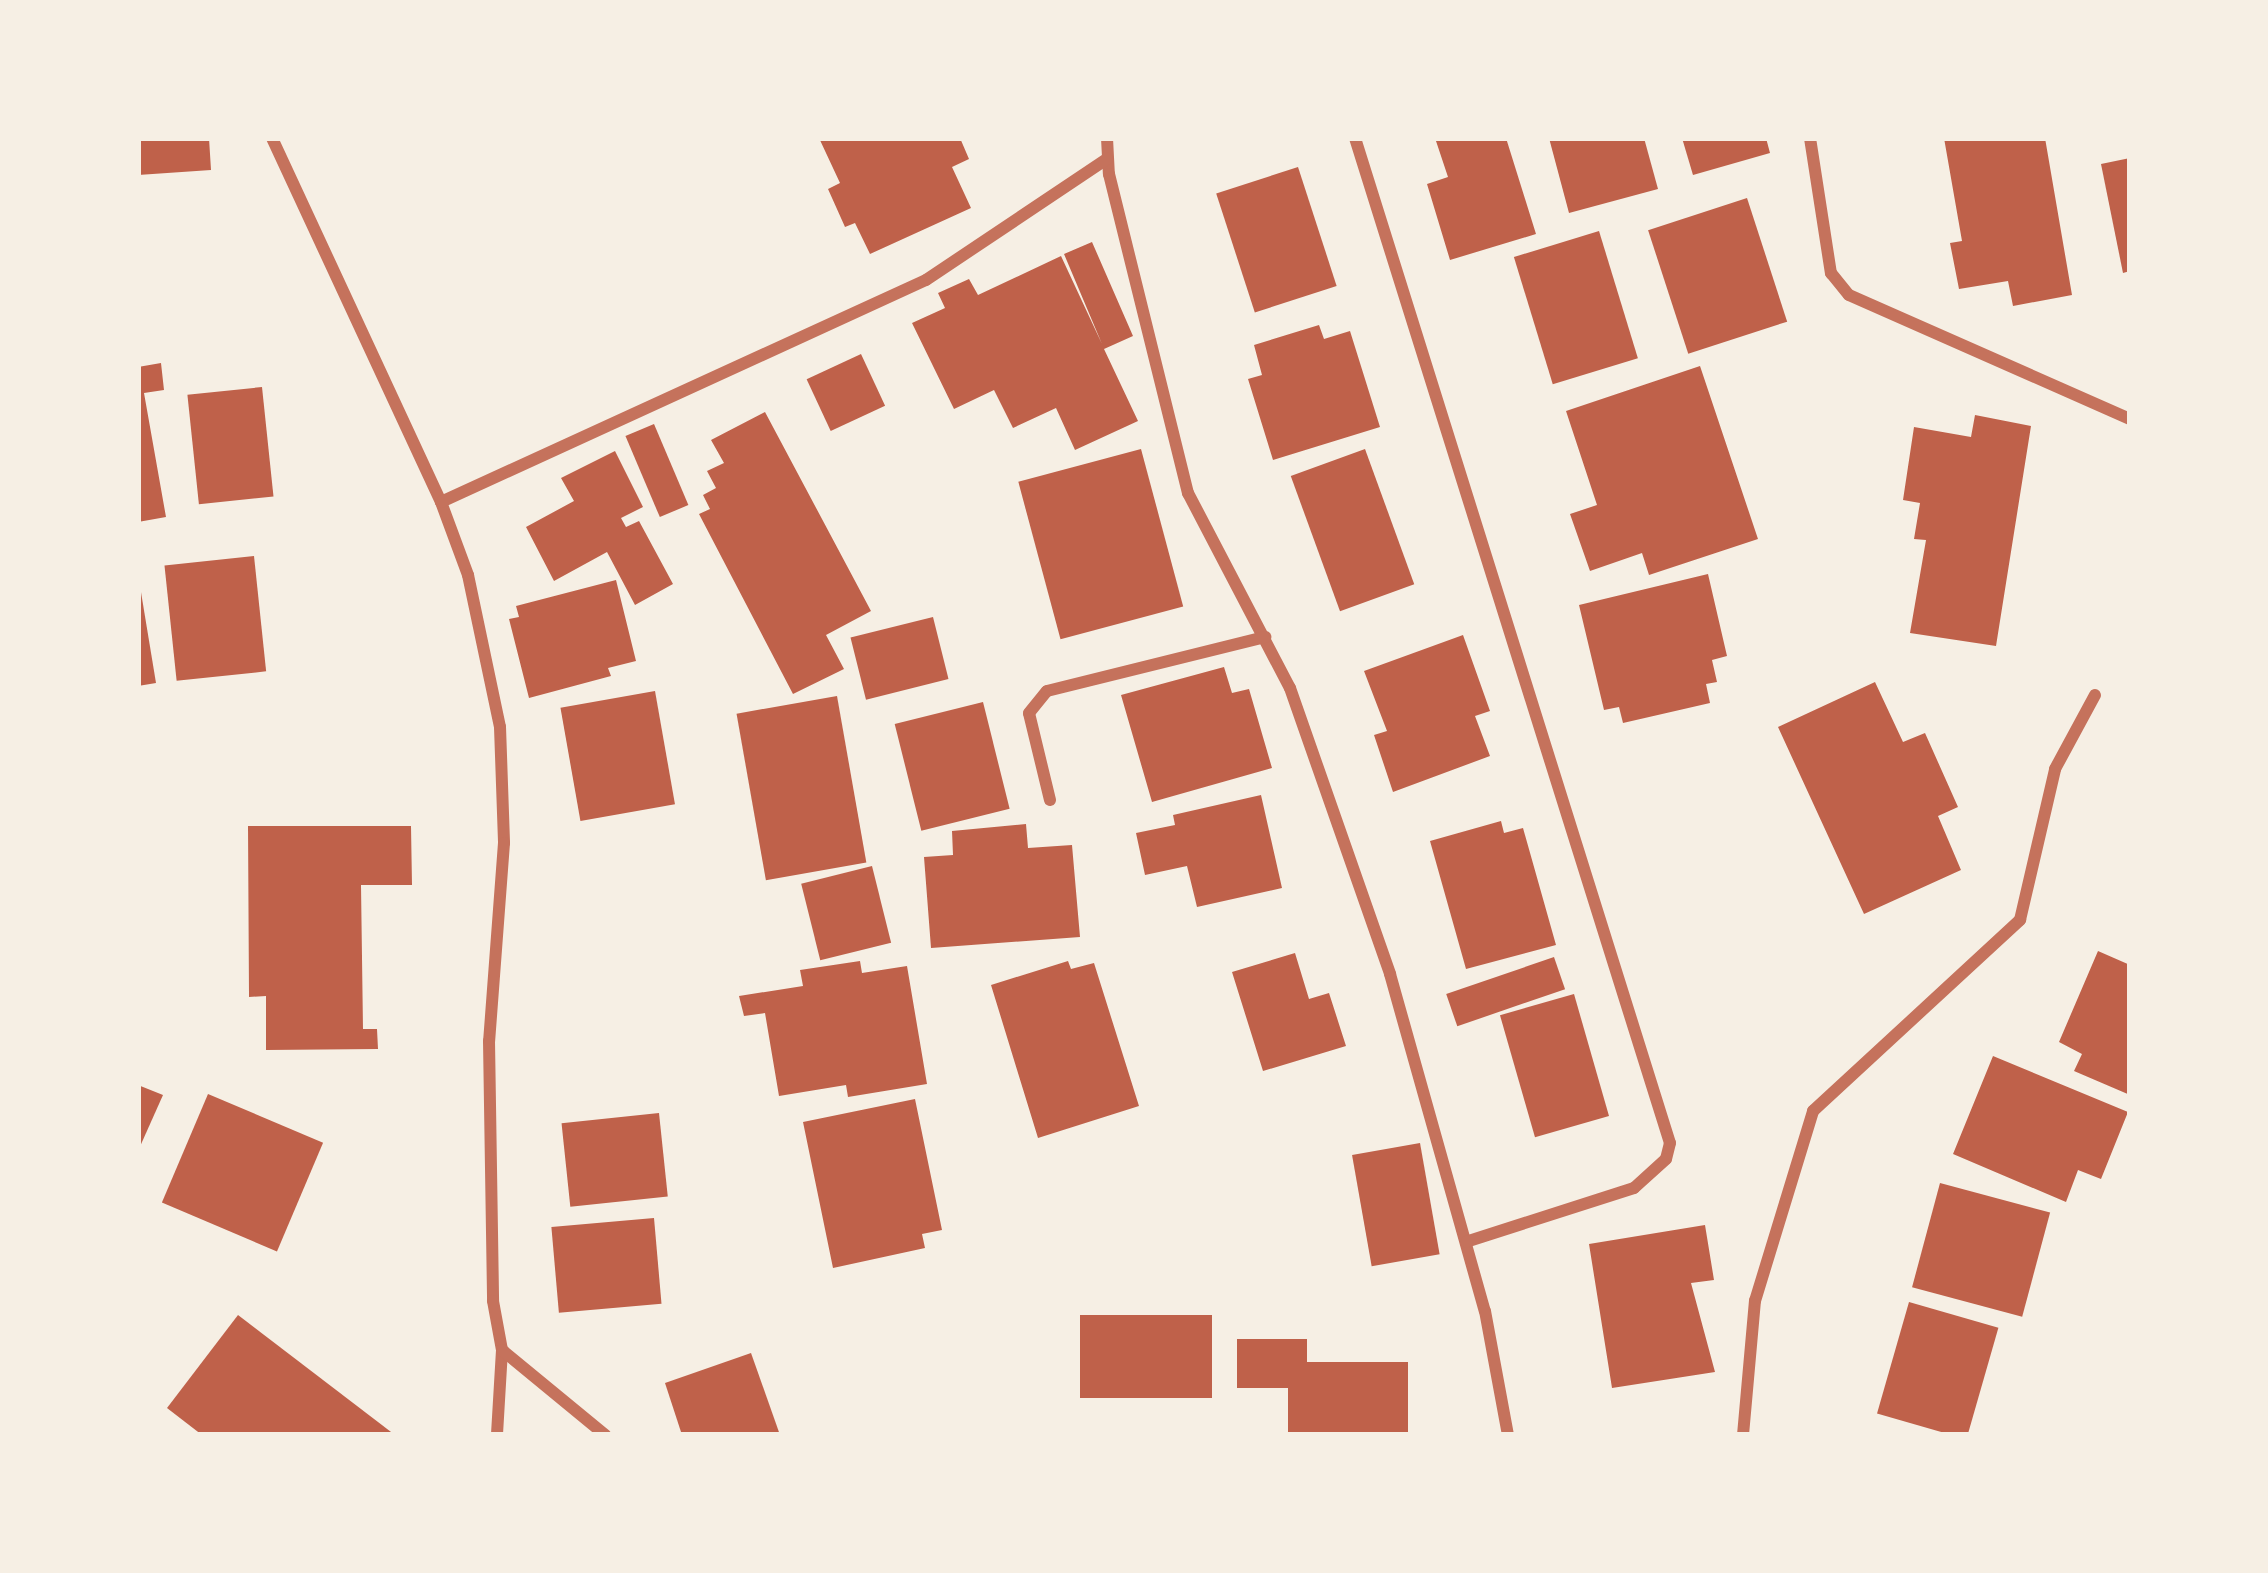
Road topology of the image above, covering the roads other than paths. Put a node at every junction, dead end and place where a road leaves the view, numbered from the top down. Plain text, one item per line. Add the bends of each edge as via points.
1 (272, 138) edge
2 (1107, 138) edge
3 (1355, 138) edge
4 (1810, 138) edge
5 (1107, 159) junction
6 (2130, 419) edge
7 (441, 502) junction
8 (1264, 637) junction
9 (2095, 695) dead end
10 (1050, 800) dead end
11 (1466, 1242) junction
12 (502, 1350) junction
13 (497, 1435) edge
14 (605, 1435) edge
15 (1508, 1435) edge
16 (1743, 1435) edge

1 - 7 street
2 - 5 street
3 - 11 street via 1670,1143 1666,1159 1634,1188
4 - 6 street via 1831,273 1849,296
5 - 7 street via 926,280
5 - 8 street via 1188,493
7 - 12 street via 468,575 500,727 505,843 489,1042 493,1301
8 - 10 street via 1047,691 1030,713
8 - 11 street via 1290,688 1390,974
9 - 16 street via 2051,781 2020,920 1813,1111 1756,1300
11 - 15 street
12 - 13 street
12 - 14 street

